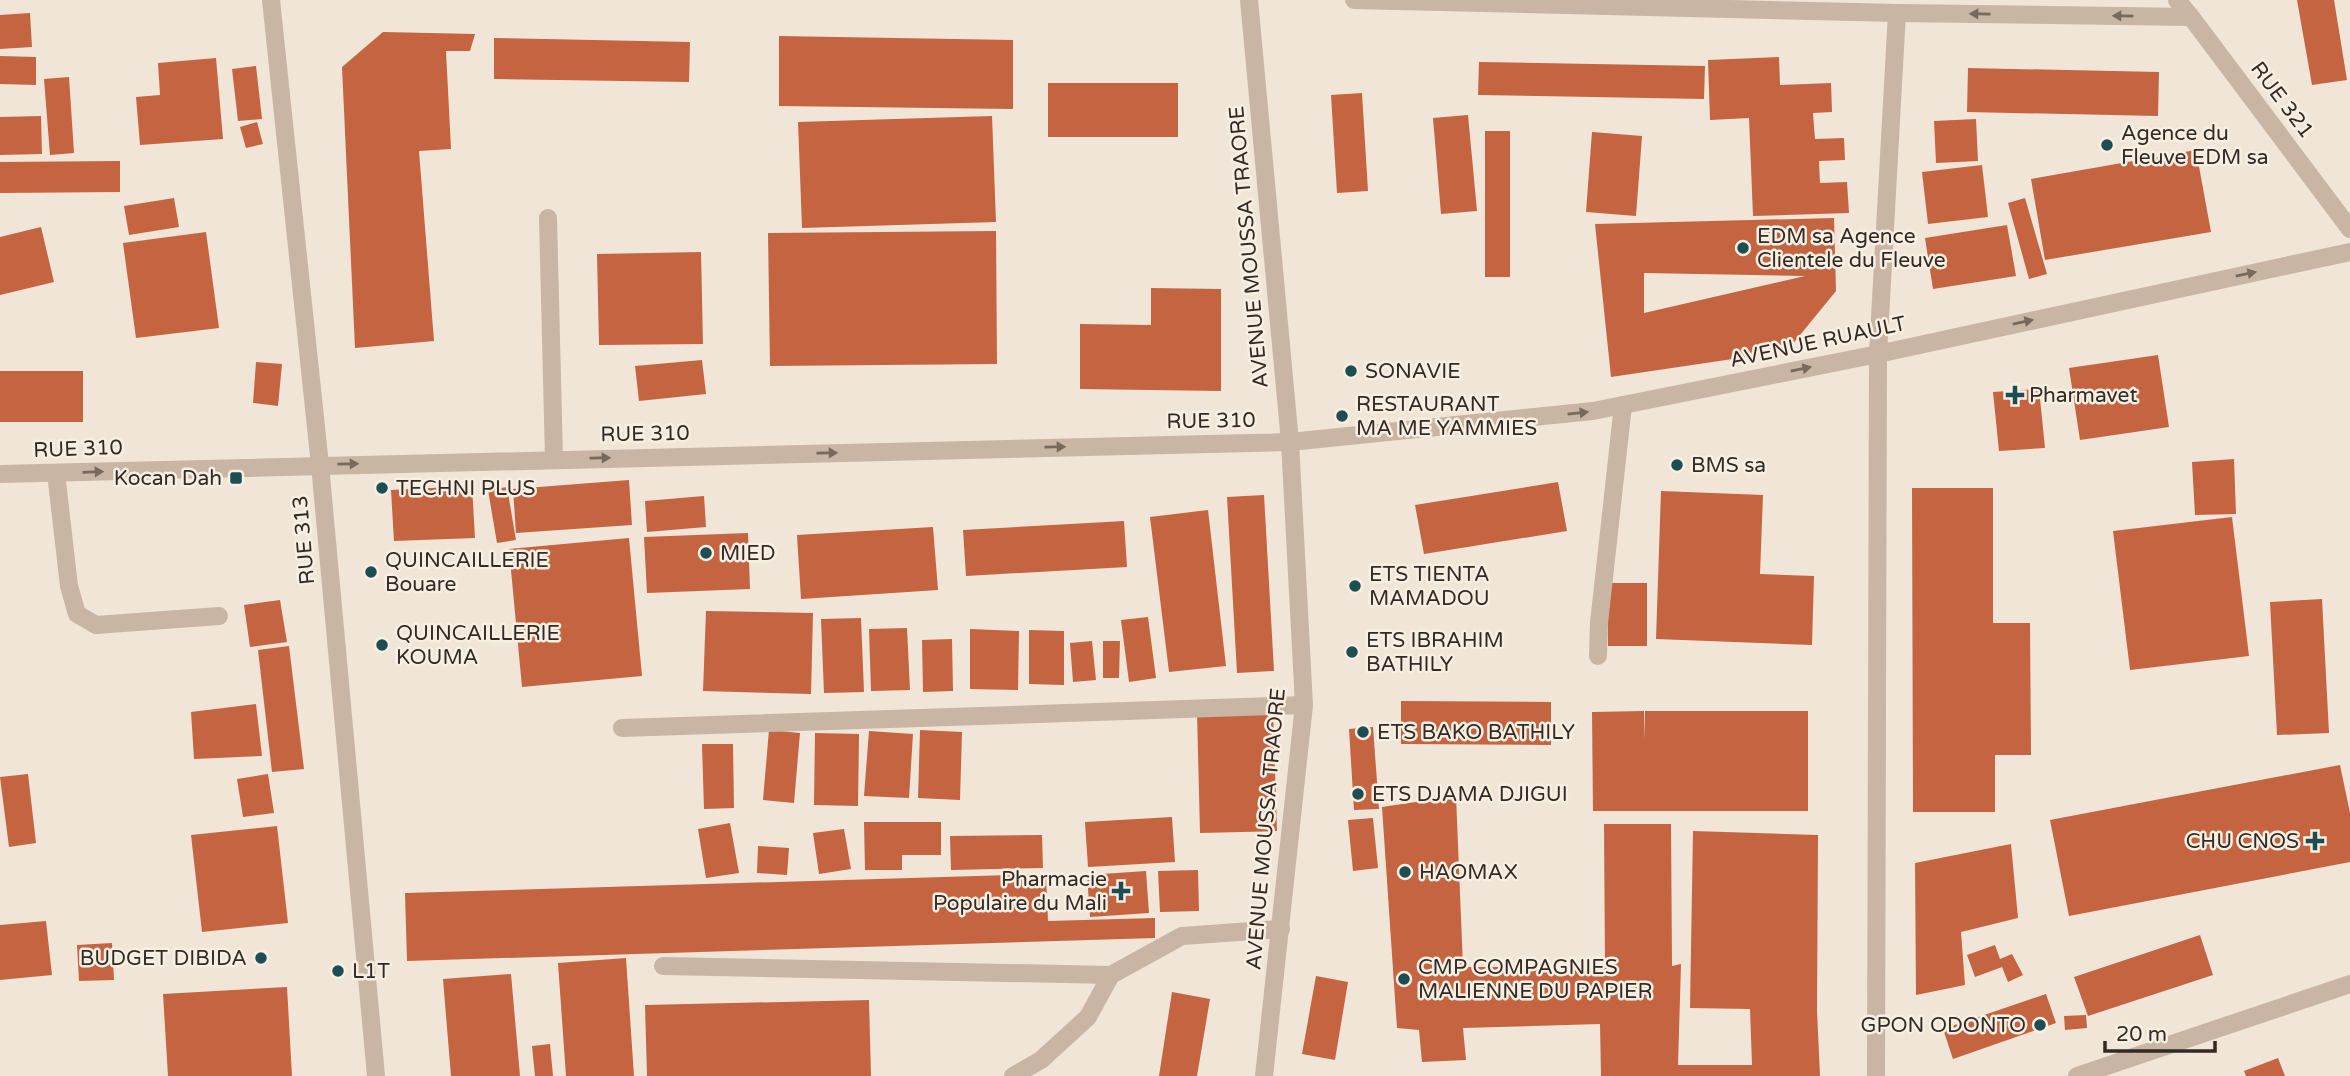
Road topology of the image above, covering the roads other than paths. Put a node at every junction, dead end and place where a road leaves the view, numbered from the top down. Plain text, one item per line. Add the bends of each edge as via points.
1 (271, 0) edge
2 (1249, 0) edge
3 (1354, 0) edge
4 (2177, 0) edge
5 (1492, 2) edge
6 (1897, 13) junction
7 (2191, 17) junction
8 (548, 218) dead end
9 (2350, 229) edge
10 (2350, 252) edge
11 (1878, 354) junction
12 (1623, 405) junction
13 (1290, 442) junction
14 (554, 459) junction
15 (320, 465) junction
16 (56, 473) junction
17 (0, 474) edge
18 (219, 616) dead end
19 (1598, 656) dead end
20 (1304, 705) junction
21 (622, 728) dead end
22 (1280, 929) junction
23 (663, 966) dead end
24 (1111, 975) junction
25 (2350, 984) edge
26 (376, 1076) edge
27 (1013, 1076) edge
28 (1264, 1076) edge
29 (1876, 1076) edge
30 (2077, 1076) edge

1 - 15 street, RUE 313
2 - 13 street, AVENUE MOUSSA TRAORE
3 - 5 street
4 - 7 street, RUE 321
5 - 6 street
7 -> 6 street
6 - 11 street
7 - 9 street, RUE 321
8 - 14 street
11 -> 10 street, AVENUE RUAULT
12 -> 11 street, AVENUE RUAULT
11 - 29 street
13 -> 12 street, AVENUE RUAULT
12 - 19 street
14 -> 13 street, RUE 310
13 - 20 street, AVENUE MOUSSA TRAORE
15 -> 14 street, RUE 310
16 -> 15 street, RUE 310
15 - 26 street, RUE 313
16 - 17 street, RUE 310
16 - 18 street via 69,586 77,614 96,625
20 - 21 street
20 - 22 street, AVENUE MOUSSA TRAORE
22 - 24 street via 1182,936
22 - 28 street, AVENUE MOUSSA TRAORE
23 - 24 street
24 - 27 street via 1088,1017 1041,1060
25 - 30 street

